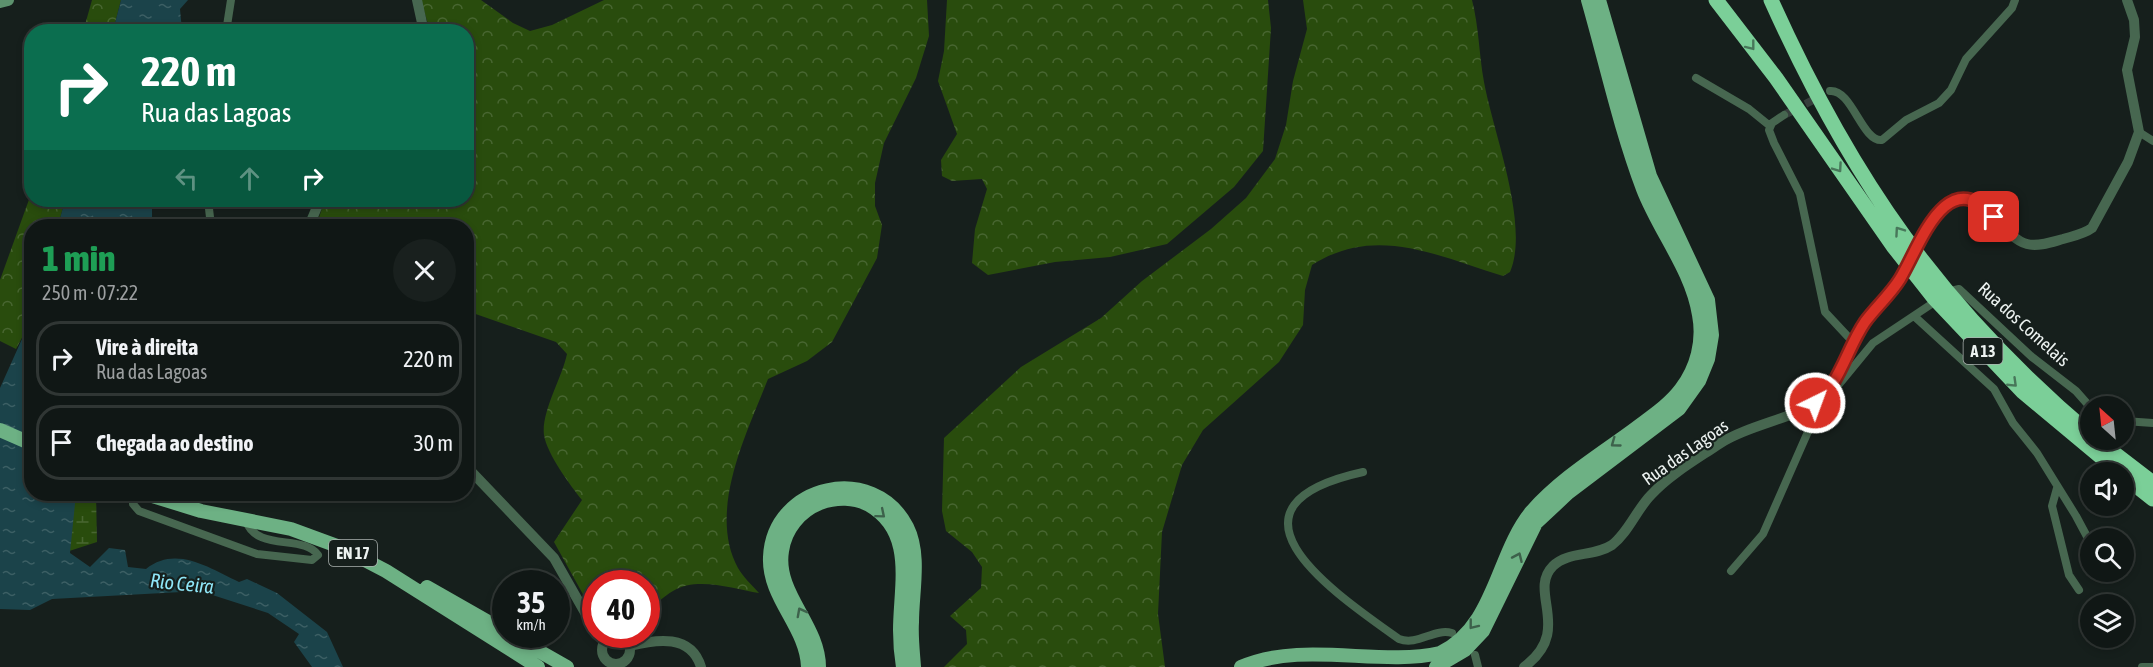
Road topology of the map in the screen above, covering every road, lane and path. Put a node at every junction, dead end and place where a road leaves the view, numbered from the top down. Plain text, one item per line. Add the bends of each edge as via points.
1 (8, 0) edge
2 (231, 0) edge
3 (417, 0) edge
4 (1588, 0) edge
5 (1599, 0) edge
6 (1716, 0) edge
7 (1771, 0) edge
8 (2015, 0) edge
9 (2127, 0) edge
10 (0, 2) edge
11 (227, 24) edge
12 (422, 24) edge
13 (1696, 78) dead end
14 (1830, 91) dead end
15 (1784, 115) tunnel mouth
16 (1770, 126) junction
17 (2139, 132) junction
18 (2153, 141) edge
19 (1873, 206) junction
20 (1914, 316) junction
21 (1853, 342) junction
22 (2080, 396) edge
23 (1822, 399) junction
24 (2134, 421) edge
25 (0, 423) edge
26 (2153, 423) edge
27 (2080, 426) edge
28 (0, 430) edge
29 (24, 433) edge
30 (24, 440) edge
31 (2110, 450) edge
32 (2106, 462) edge
33 (1363, 472) dead end
34 (474, 474) edge
35 (2153, 483) edge
36 (2134, 484) edge
37 (2057, 488) junction
38 (2153, 499) edge
39 (133, 501) edge
40 (168, 501) edge
41 (194, 501) edge
42 (246, 520) junction
43 (2081, 528) edge
44 (1731, 571) dead end
45 (2079, 590) dead end
46 (582, 607) edge
47 (492, 624) edge
48 (1452, 633) dead end
49 (660, 640) edge
50 (534, 648) edge
51 (601, 648) edge
52 (630, 648) edge
53 (1475, 656) dead end
54 (535, 665) edge
55 (567, 667) edge
56 (701, 667) edge
57 (808, 667) edge
58 (819, 667) edge
59 (903, 667) edge
60 (914, 667) edge
61 (1241, 667) edge
62 (1436, 667) edge
63 (1478, 667) edge
64 (1524, 667) edge
65 (2142, 667) edge
66 (2153, 667) edge

1 - 10 main road
2 - 11 street
3 - 12 street
4 -> 61 main road via 1640,179 1699,312 1699,351 1687,380 1661,410 1560,484 1536,507 1514,538 1482,613 1451,646 1429,657 1402,662 1283,658
62 -> 5 main road via 1465,650 1483,631 1536,523 1568,493 1679,409 1699,381 1708,359 1712,335 1708,300 1650,176
6 -> 19 highway, A 13
7 - 19 highway, A 13
8 - 14 street via 1966,59 1951,90 1939,103 1906,120 1882,140 1873,138 1839,92
9 - 17 street via 2135,37 2127,70
13 - 16 street
15 - 16 street
16 - 21 street via 1774,143 1800,194 1826,312
17 - 18 street
17 - 21 street via 2128,162 2097,222 2088,231 2030,245 2011,235 1975,200 1961,199 1945,206 1927,226 1900,279
27 -> 19 highway, A 13 via 1981,333
19 -> 32 highway, A 13 via 1914,273 2000,370
20 - 22 street, Rua dos Comelais via 1951,291 1962,290 2032,357
20 - 23 street, Rua dos Comelais via 1873,343
20 - 37 street via 1994,389
21 - 23 street via 1838,376
23 - 44 street via 1763,534
23 - 64 street, Rua das Lagoas via 1721,442 1656,490 1616,541 1592,554 1560,560 1549,571 1545,584 1549,632 1542,649
24 - 26 street
25 - 29 main road
28 - 30 main road
31 - 35 highway
33 - 48 street via 1316,486 1301,498 1290,523 1298,554 1334,593 1399,639 1411,641 1441,632
34 - 46 street via 554,558
36 - 38 highway
37 - 43 street
37 - 45 street via 2052,506 2068,575
39 - 42 street via 139,511 257,554 312,560 318,555 310,549 258,536
40 - 42 main road, EN 17
41 - 47 main road, EN 17 via 285,520 346,541
42 - 54 main road, EN 17 via 291,530 355,554
49 - 56 street via 679,642 695,652
50 - 55 main road, EN 17
51 - 52 street via 606,661 614,664 626,660
53 - 63 street
57 - 60 main road via 804,645 771,577 771,546 782,518 797,503 816,492 837,488 877,496 907,528 915,555
58 -> 59 main road via 813,636 784,578 782,549 791,526 805,512 822,502 842,499 872,507 889,520 898,537 903,568
65 - 66 street

